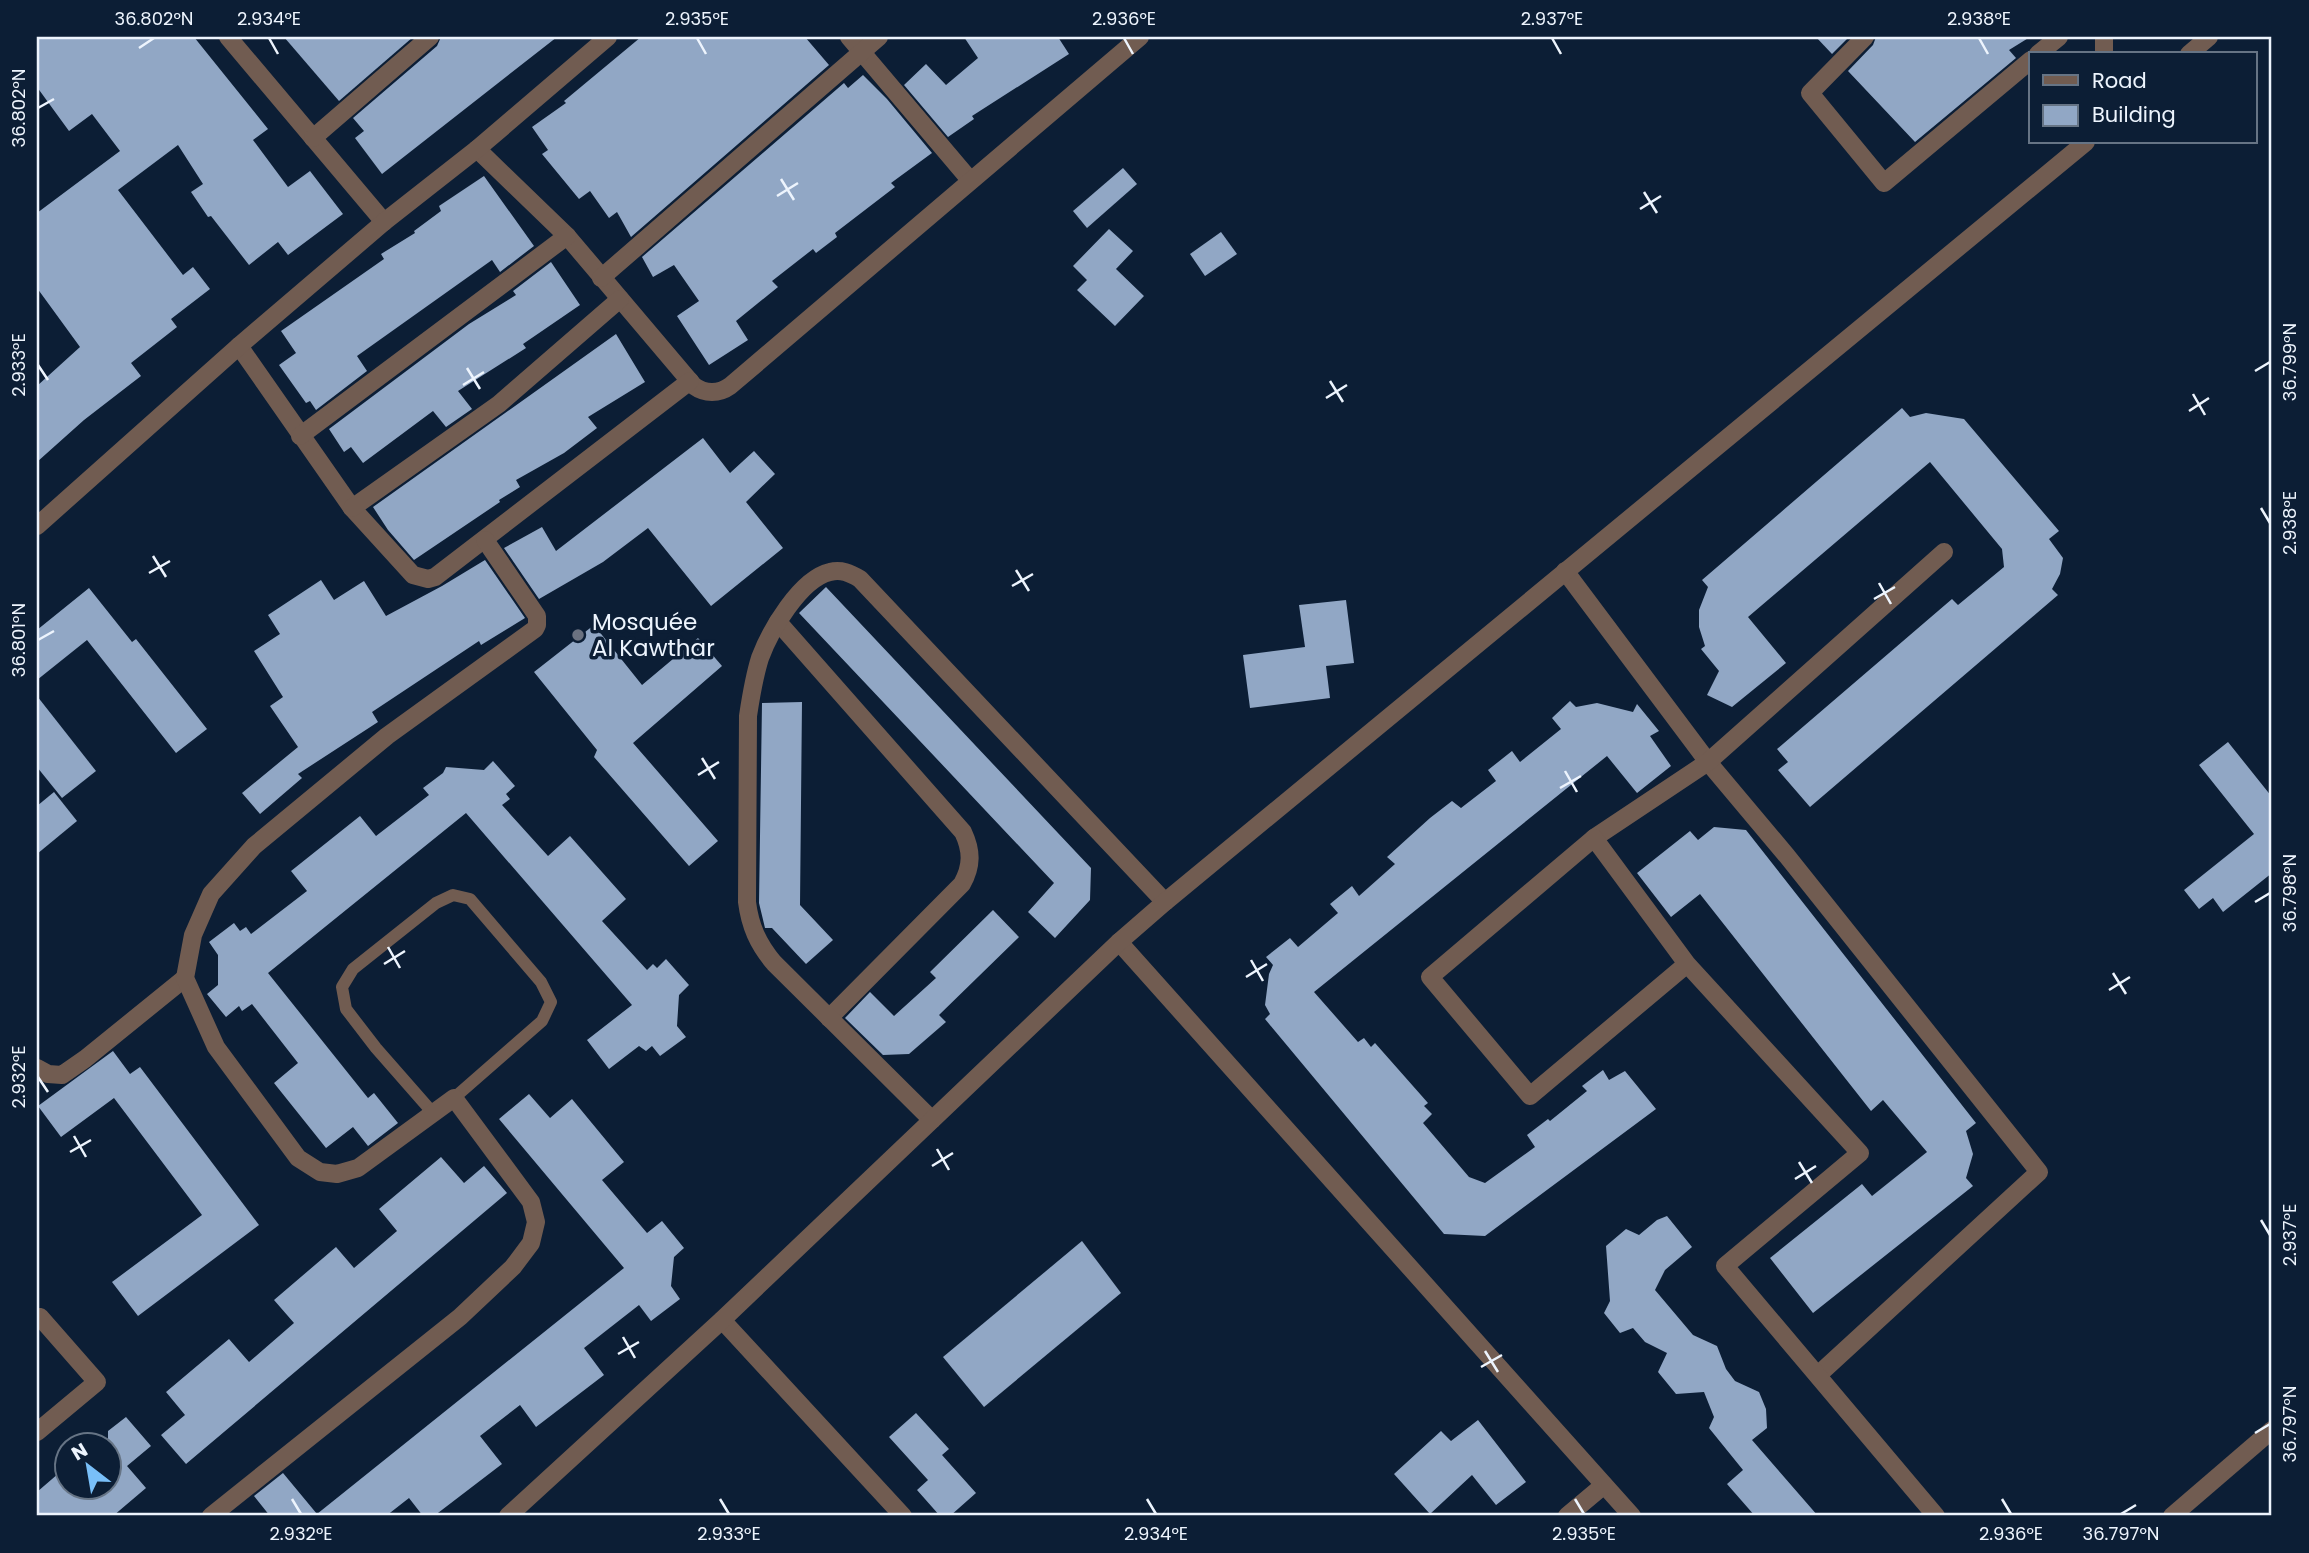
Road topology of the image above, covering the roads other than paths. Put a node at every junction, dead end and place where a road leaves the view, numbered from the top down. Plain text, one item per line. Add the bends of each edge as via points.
1 (228, 37) edge
2 (430, 37) edge
3 (608, 37) edge
4 (849, 37) edge
5 (879, 37) edge
6 (1140, 37) edge
7 (1865, 37) edge
8 (2059, 37) edge
9 (2209, 37) edge
10 (861, 51) junction
11 (2040, 52) edge
12 (2191, 52) edge
13 (2029, 62) edge
14 (313, 138) junction
15 (2084, 144) edge
16 (477, 149) junction
17 (970, 180) junction
18 (384, 222) junction
19 (567, 236) junction
20 (601, 278) junction
21 (620, 299) junction
22 (239, 346) junction
23 (690, 381) junction
24 (300, 436) junction
25 (352, 508) junction
26 (37, 526) edge
27 (485, 540) junction
28 (1944, 552) dead end
29 (1565, 571) junction
30 (778, 622) junction
31 (1708, 762) junction
32 (1594, 838) junction
33 (1165, 902) junction
34 (1119, 942) junction
35 (1688, 964) junction
36 (185, 978) junction
37 (829, 1018) junction
38 (37, 1068) edge
39 (454, 1098) junction
40 (433, 1113) junction
41 (932, 1120) junction
42 (37, 1320) edge
43 (722, 1320) junction
44 (1818, 1376) junction
45 (2272, 1430) edge
46 (37, 1432) edge
47 (1604, 1485) junction
48 (221, 1513) edge
49 (508, 1516) edge
50 (903, 1516) edge
51 (1567, 1516) edge
52 (1632, 1516) edge
53 (1936, 1516) edge
54 (2172, 1516) edge

1 - 14 street
2 - 14 street
3 - 16 street
4 - 10 street
5 - 10 street
6 - 17 street
7 - 13 street via 1810,93 1884,183
8 - 11 street
9 - 12 street
10 - 17 street
10 - 20 street
14 - 18 street
15 - 29 street
16 - 18 street
16 - 19 street
17 - 23 street via 730,386 706,392
18 - 22 street
19 - 20 street
19 - 24 street
20 - 21 street
21 - 23 street
21 - 25 street via 499,404
22 - 24 street
22 - 26 street
23 - 27 street
24 - 25 street
25 - 27 street via 407,570 420,578 435,577
27 - 36 street via 537,616 535,629 387,736 254,846 211,894 193,935
28 - 31 street
29 - 31 street
29 - 33 street
30 - 33 street via 803,591 827,572 850,573 860,579
30 - 37 street via 760,658 748,716 748,910 764,950
30 - 37 street via 963,832 970,853 961,884
31 - 32 street
31 - 44 street via 2039,1172
32 - 35 street
32 - 35 street via 1430,977 1530,1096
33 - 34 street
34 - 41 street
34 - 47 street
35 - 44 street via 1860,1153 1725,1266
36 - 38 street via 62,1075
36 - 40 street via 216,1047 298,1158 320,1172 337,1174 358,1168
37 - 41 street
39 - 40 street
39 - 40 lane via 542,1021 551,1002 541,982 470,899 453,895 436,902 353,969 342,987 346,1009
39 - 48 street via 531,1202 536,1222 531,1243 513,1267 460,1317
41 - 43 street
42 - 46 street via 40,1317 97,1382
43 - 49 street
43 - 50 street
44 - 53 street
45 - 54 street
47 - 51 street
47 - 52 street

